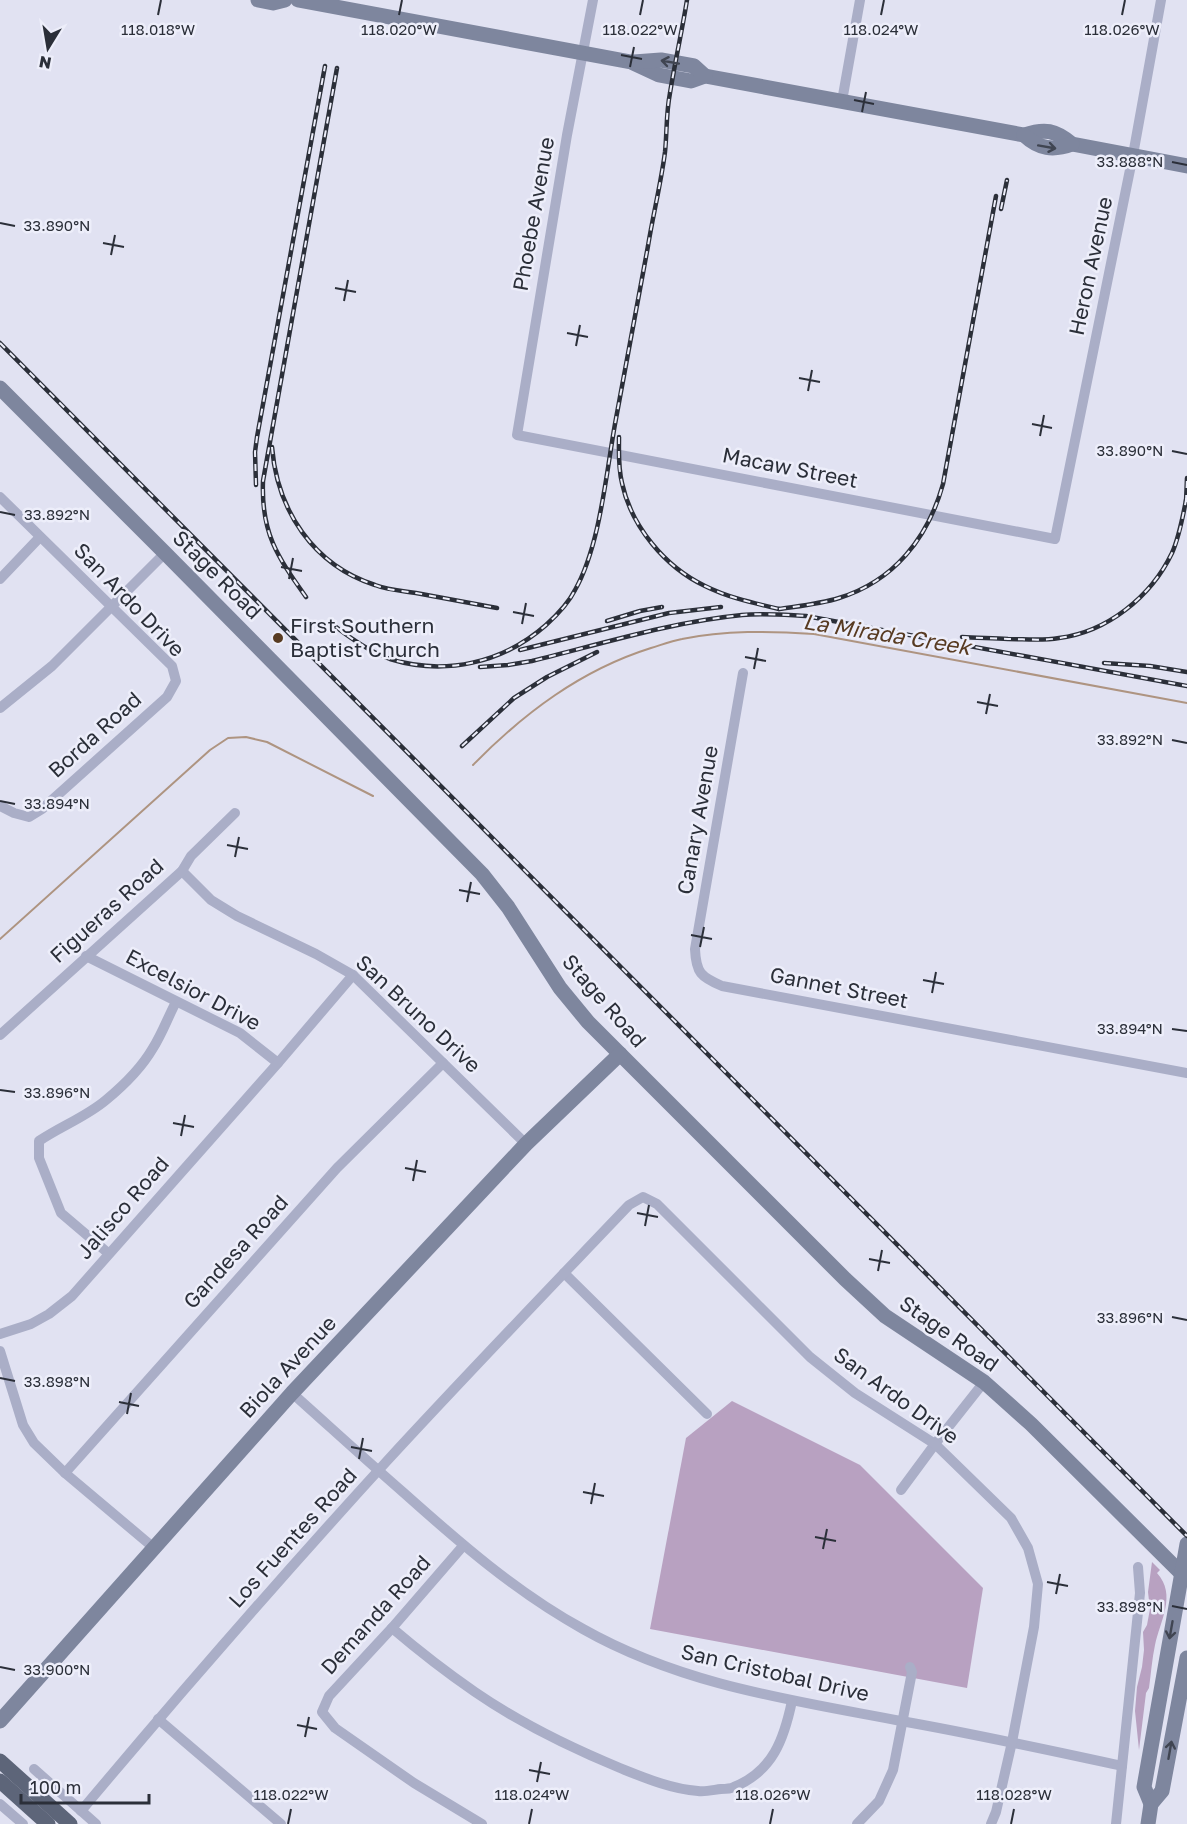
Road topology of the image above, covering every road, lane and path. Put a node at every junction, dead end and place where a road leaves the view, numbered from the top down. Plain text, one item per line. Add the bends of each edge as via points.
1 (258, 0) edge
2 (285, 0) edge
3 (298, 0) edge
4 (593, 0) edge
5 (860, 0) edge
6 (1161, 0) edge
7 (584, 53) junction
8 (842, 101) junction
9 (1133, 155) junction
10 (1187, 166) edge
11 (0, 388) edge
12 (517, 435) joint
13 (0, 497) edge
14 (40, 537) junction
15 (1055, 539) joint
16 (165, 553) junction
17 (0, 579) edge
18 (112, 607) junction
19 (743, 673) dead end
20 (176, 681) joint
21 (0, 708) edge
22 (0, 806) edge
23 (235, 813) dead end
24 (182, 872) junction
25 (86, 956) junction
26 (699, 973) joint
27 (353, 975) junction
28 (176, 1002) junction
29 (0, 1035) edge
30 (620, 1054) junction
31 (278, 1063) junction
32 (443, 1063) junction
33 (1187, 1073) edge
34 (526, 1144) junction
35 (643, 1197) joint
36 (108, 1253) junction
37 (564, 1273) junction
38 (0, 1334) edge
39 (0, 1351) edge
40 (984, 1382) junction
41 (292, 1393) junction
42 (706, 1414) dead end
43 (935, 1444) junction
44 (378, 1471) junction
45 (65, 1473) junction
46 (901, 1490) dead end
47 (1187, 1544) edge
48 (463, 1546) junction
49 (154, 1548) junction
50 (1138, 1567) dead end
51 (1184, 1576) edge
52 (392, 1628) junction
53 (1187, 1658) edge
54 (910, 1667) dead end
55 (792, 1701) junction
56 (158, 1719) junction
57 (0, 1721) edge
58 (903, 1721) junction
59 (1012, 1742) junction
60 (0, 1761) edge
61 (1122, 1766) junction
62 (34, 1769) dead end
63 (0, 1781) edge
64 (0, 1804) edge
65 (1151, 1804) junction
66 (81, 1811) junction
67 (23, 1824) edge
68 (48, 1824) edge
69 (70, 1824) edge
70 (96, 1824) edge
71 (281, 1824) edge
72 (482, 1824) edge
73 (857, 1824) edge
74 (991, 1824) edge
75 (1116, 1824) edge
76 (1148, 1824) edge

1 - 2 main road
3 - 7 main road
4 - 7 street, Phoebe Avenue
5 - 8 street
6 - 9 street, Heron Avenue
7 - 8 main road via 632,62 661,60 694,66 705,76
7 - 12 street, Phoebe Avenue
8 - 9 main road via 1024,135 1038,130 1060,134 1072,144
9 - 10 main road
9 - 15 street, Heron Avenue
11 - 16 main road, Stage Road
12 - 15 street, Macaw Street
13 - 14 street, San Ardo Drive
14 - 17 street
14 - 18 street, San Ardo Drive
16 - 18 street
16 - 30 main road, Stage Road via 482,874 560,988
18 - 20 street, San Ardo Drive via 172,666
18 - 21 street via 52,666
19 - 26 street, Canary Avenue via 695,949
20 - 22 street, Borda Road via 167,697 42,809 29,817
23 - 24 street, Figueras Road via 191,856
24 - 25 street, Figueras Road
24 - 27 street, San Bruno Drive via 211,900 237,916
25 - 28 street, Excelsior Drive
25 - 29 street, Figueras Road
26 - 33 street, Gannet Street via 722,986
27 - 31 street, Jalisco Road
27 - 32 street, San Bruno Drive
28 - 31 street, Excelsior Drive via 240,1032
28 - 36 street via 153,1049 136,1070 106,1100 39,1141 39,1158 61,1213
30 - 34 main road, Biola Avenue
30 - 40 main road, Stage Road via 885,1316
31 - 36 street, Jalisco Road
32 - 34 street, San Bruno Drive
32 - 45 street, Gandesa Road via 337,1168
34 - 41 main road, Biola Avenue
35 - 37 street, Los Fuentes Road via 629,1205
35 - 43 street, San Ardo Drive via 657,1204 810,1357 855,1393
36 - 38 street, Jalisco Road via 72,1296 49,1314
37 - 42 street
37 - 44 street, Los Fuentes Road
39 - 45 street via 23,1425 34,1443
40 - 43 street
40 - 51 main road, Stage Road
41 - 44 street, San Cristobal Drive
41 - 49 main road, Biola Avenue
43 - 46 street
43 - 59 street, San Ardo Drive via 1011,1518 1028,1548 1038,1584 1034,1627
44 - 48 street, San Cristobal Drive
44 - 56 street, Los Fuentes Road
45 - 49 street
47 - 51 main road
48 - 52 street, Demanda Road
48 - 55 street, San Cristobal Drive via 528,1595 617,1647 709,1682
49 - 57 main road, Biola Avenue
50 - 61 street via 1140,1593
51 -> 65 main road via 1144,1787
52 - 55 street via 435,1664 524,1723 581,1752 676,1788 700,1792 733,1788 758,1773 779,1747
52 - 72 street, Demanda Road via 329,1696 322,1712 335,1728
65 -> 53 main road via 1162,1791
54 - 58 street
55 - 58 street, San Cristobal Drive
56 - 66 street, Los Fuentes Road
56 - 71 street
58 - 59 street, San Cristobal Drive
58 - 73 street via 893,1770 879,1801
59 - 61 street, San Cristobal Drive
59 - 74 street, San Ardo Drive
60 - 69 main road
61 - 75 street
62 - 66 street
63 - 68 main road
64 - 67 street
65 - 76 main road
66 - 70 street

